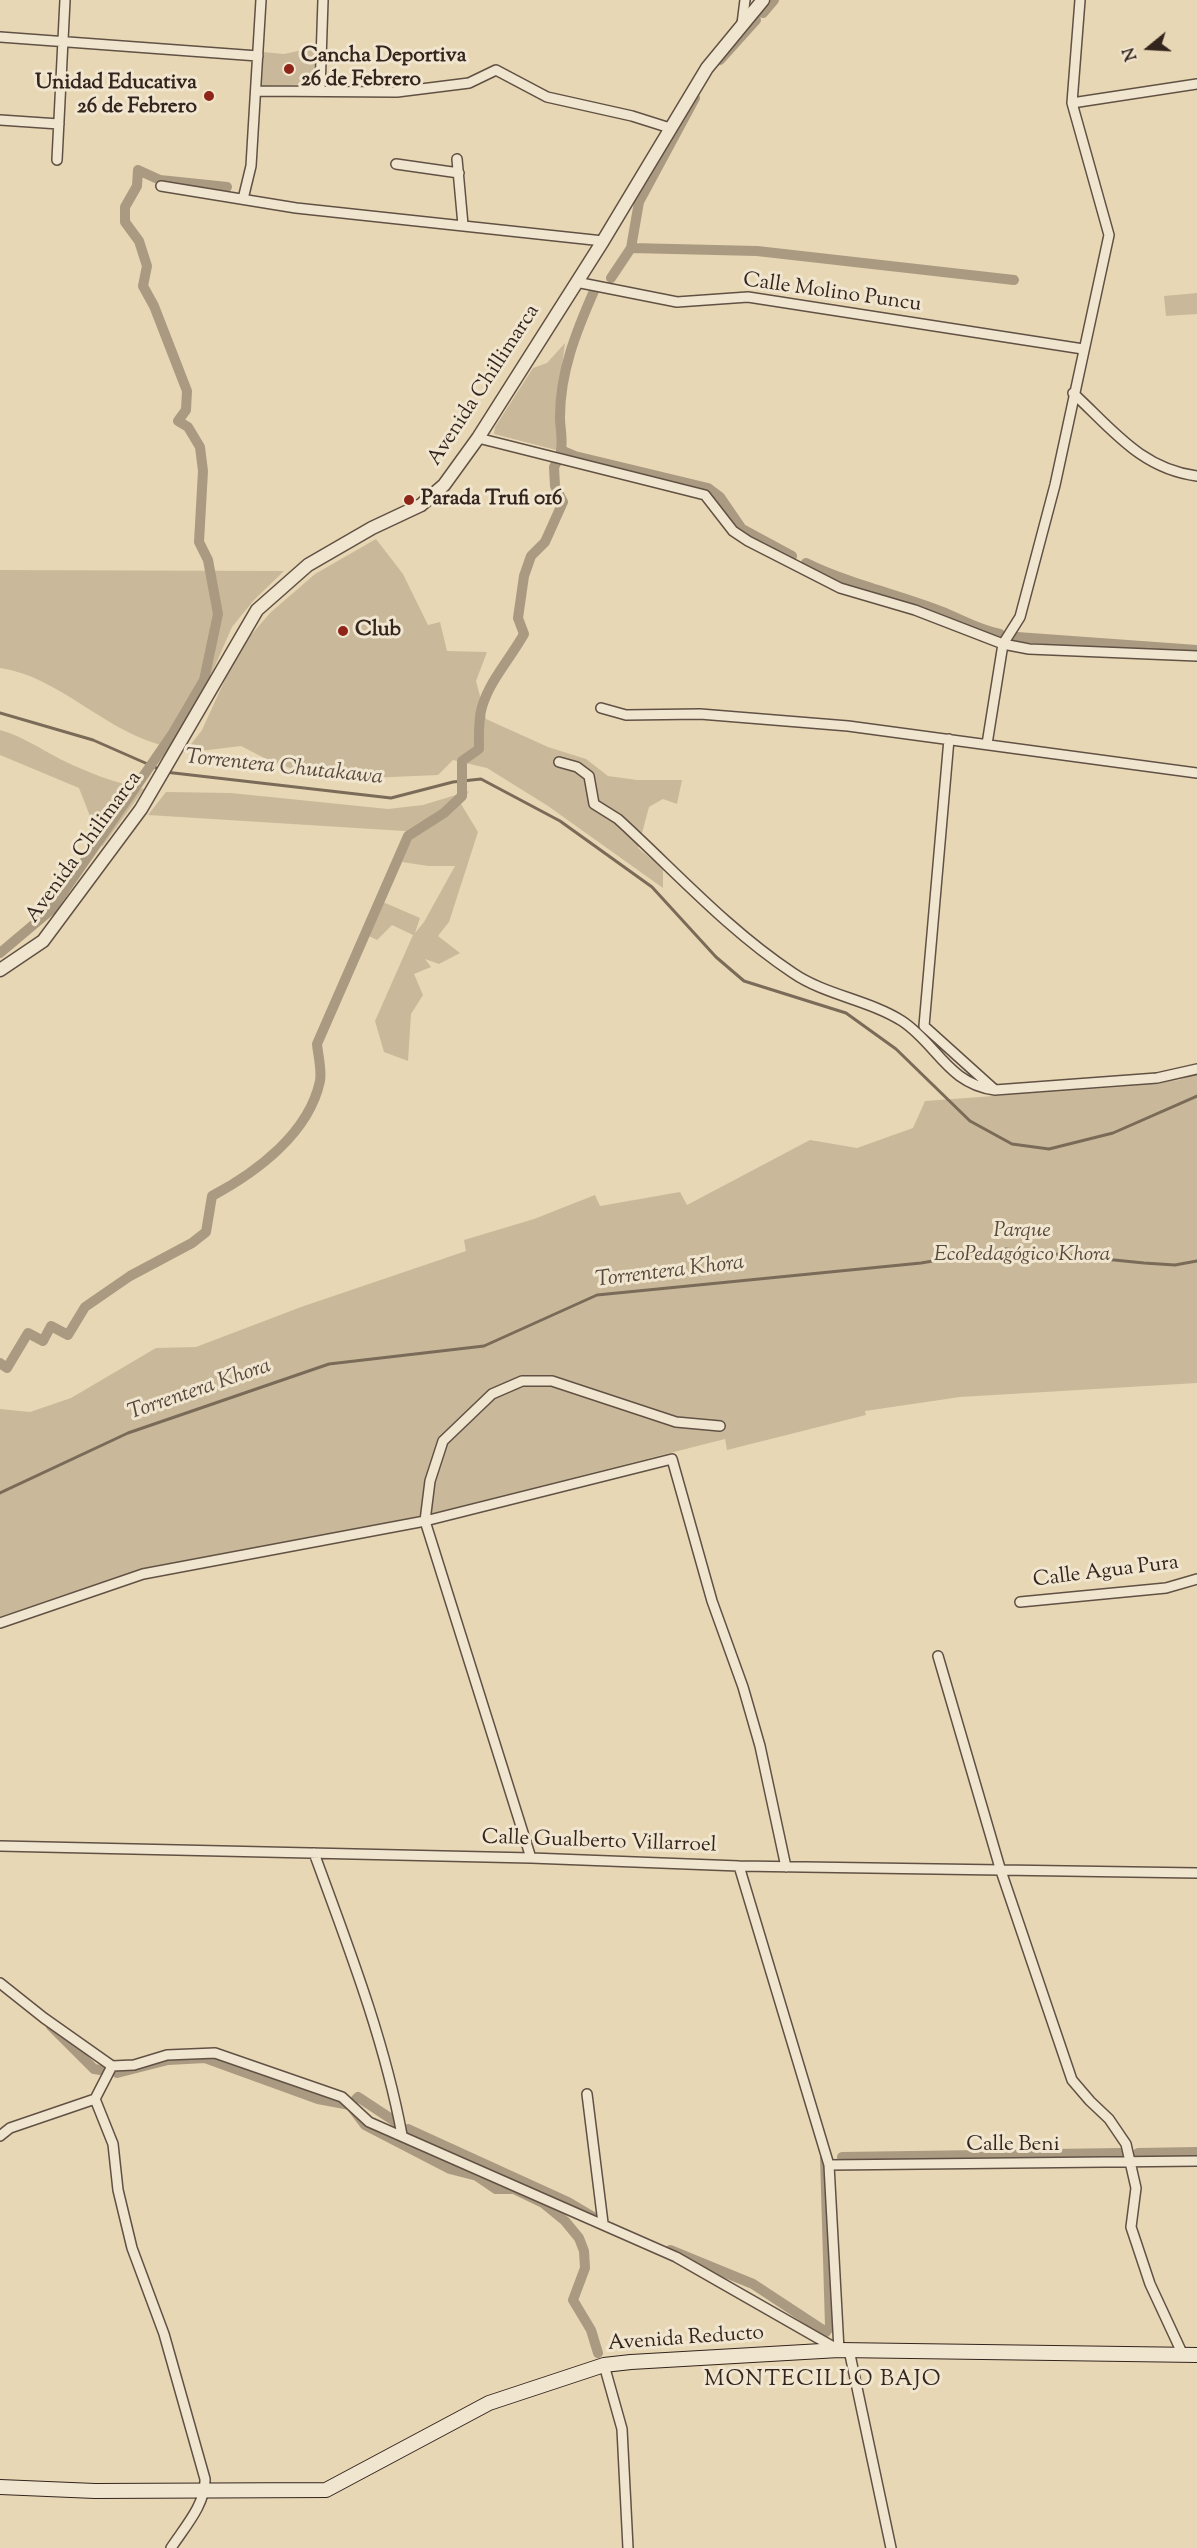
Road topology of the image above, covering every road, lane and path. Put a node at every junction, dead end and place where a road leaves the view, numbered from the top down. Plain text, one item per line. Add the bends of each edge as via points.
1 (65, 0) edge
2 (261, 0) edge
3 (323, 0) edge
4 (745, 0) edge
5 (763, 0) edge
6 (1080, 0) edge
7 (742, 24) junction
8 (0, 37) edge
9 (63, 42) junction
10 (258, 56) junction
11 (1197, 84) edge
12 (320, 90) junction
13 (257, 91) junction
14 (1072, 103) junction
15 (0, 120) edge
16 (59, 124) junction
17 (670, 128) junction
18 (457, 159) dead end
19 (57, 160) dead end
20 (396, 164) dead end
21 (459, 173) junction
22 (161, 186) dead end
23 (243, 199) junction
24 (463, 225) junction
25 (603, 241) junction
26 (576, 282) junction
27 (1083, 349) junction
28 (1073, 393) junction
29 (478, 438) junction
30 (1197, 476) edge
31 (1003, 644) junction
32 (1197, 656) edge
33 (601, 708) dead end
34 (949, 739) junction
35 (987, 744) junction
36 (559, 762) dead end
37 (168, 766) joint
38 (1197, 773) edge
39 (0, 970) edge
40 (1197, 1069) edge
41 (995, 1090) junction
42 (720, 1426) dead end
43 (425, 1521) junction
44 (1197, 1579) edge
45 (1020, 1602) dead end
46 (0, 1623) edge
47 (938, 1656) dead end
48 (0, 1846) edge
49 (314, 1853) junction
50 (531, 1858) junction
51 (739, 1866) junction
52 (786, 1867) junction
53 (1000, 1868) junction
54 (1197, 1873) edge
55 (0, 1983) edge
56 (112, 2066) junction
57 (587, 2094) dead end
58 (95, 2099) junction
59 (0, 2136) edge
60 (402, 2136) junction
61 (1197, 2161) edge
62 (1132, 2163) junction
63 (829, 2165) junction
64 (603, 2223) junction
65 (844, 2350) junction
66 (1183, 2355) junction
67 (1197, 2355) edge
68 (604, 2365) junction
69 (0, 2487) edge
70 (206, 2489) junction
71 (171, 2548) edge
72 (628, 2548) edge
73 (891, 2548) edge

1 - 9 street
2 - 10 street
3 - 12 street
4 - 7 street
5 - 7 street, Avenida Chillimarca
6 - 14 street
7 - 17 street, Avenida Chillimarca via 707,68
8 - 9 street
9 - 10 street
9 - 16 street
10 - 13 street
11 - 14 street
12 - 13 street
12 - 17 street via 397,92 469,83 496,70 547,97
13 - 23 street via 251,166
14 - 27 street via 1109,235
15 - 16 street
16 - 19 street
17 - 25 street, Avenida Chillimarca
18 - 21 street
20 - 21 street
21 - 24 street
22 - 23 street
23 - 24 street
24 - 25 street
25 - 26 street, Avenida Chillimarca
26 - 27 street, Calle Molino Puncu via 677,302 748,297
26 - 29 street, Avenida Chillimarca
27 - 28 street
28 - 30 street via 1142,458
28 - 31 street via 1055,485 1020,617
29 - 31 street via 705,495 733,531 831,583
29 - 37 street, Avenida Chillimarca via 444,485 421,505 372,528 308,566 256,610
31 - 32 street via 1029,649
31 - 35 street
33 - 34 street via 626,715 700,714
34 - 35 street
34 - 41 street via 924,1026
35 - 38 street
36 - 41 street via 577,767 589,776 594,804 618,819 745,938 795,975 902,1022 963,1081
37 - 39 street, Avenida Chilimarca via 43,941
40 - 41 street via 1157,1078
42 - 43 street via 676,1422 552,1381 522,1381 492,1394 443,1442 430,1481
43 - 46 street via 143,1574
43 - 50 street
43 - 52 street via 672,1459 712,1601 757,1736
44 - 45 street, Calle Agua Pura via 1166,1588
47 - 53 street
48 - 49 street, Calle Gualberto Villarroel
49 - 50 street, Calle Gualberto Villarroel
49 - 60 street via 367,2000 394,2090
50 - 51 street, Calle Gualberto Villarroel
51 - 52 street, Calle Gualberto Villarroel
51 - 63 street
52 - 53 street, Calle Gualberto Villarroel
53 - 54 street, Calle Gualberto Villarroel
53 - 62 street via 1072,2079 1109,2119 1126,2144
55 - 56 street
56 - 58 street
56 - 60 street via 134,2065 167,2055 215,2053 342,2097 369,2121
57 - 64 street
58 - 59 street via 10,2128
58 - 70 street via 113,2144 118,2190 132,2248 164,2334
60 - 64 street
61 - 62 street, Calle Beni
62 - 63 street, Calle Beni
62 - 66 street via 1136,2188 1131,2227 1150,2284
63 - 65 street
64 - 65 street via 675,2257
65 - 66 main road, Avenida Reducto
65 - 68 main road, Avenida Reducto
65 - 73 street
66 - 67 main road, Avenida Reducto
68 - 70 main road, Avenida Reducto via 489,2403 326,2490
68 - 72 street via 622,2429
69 - 70 main road, Avenida Reducto via 95,2491
70 - 71 street

